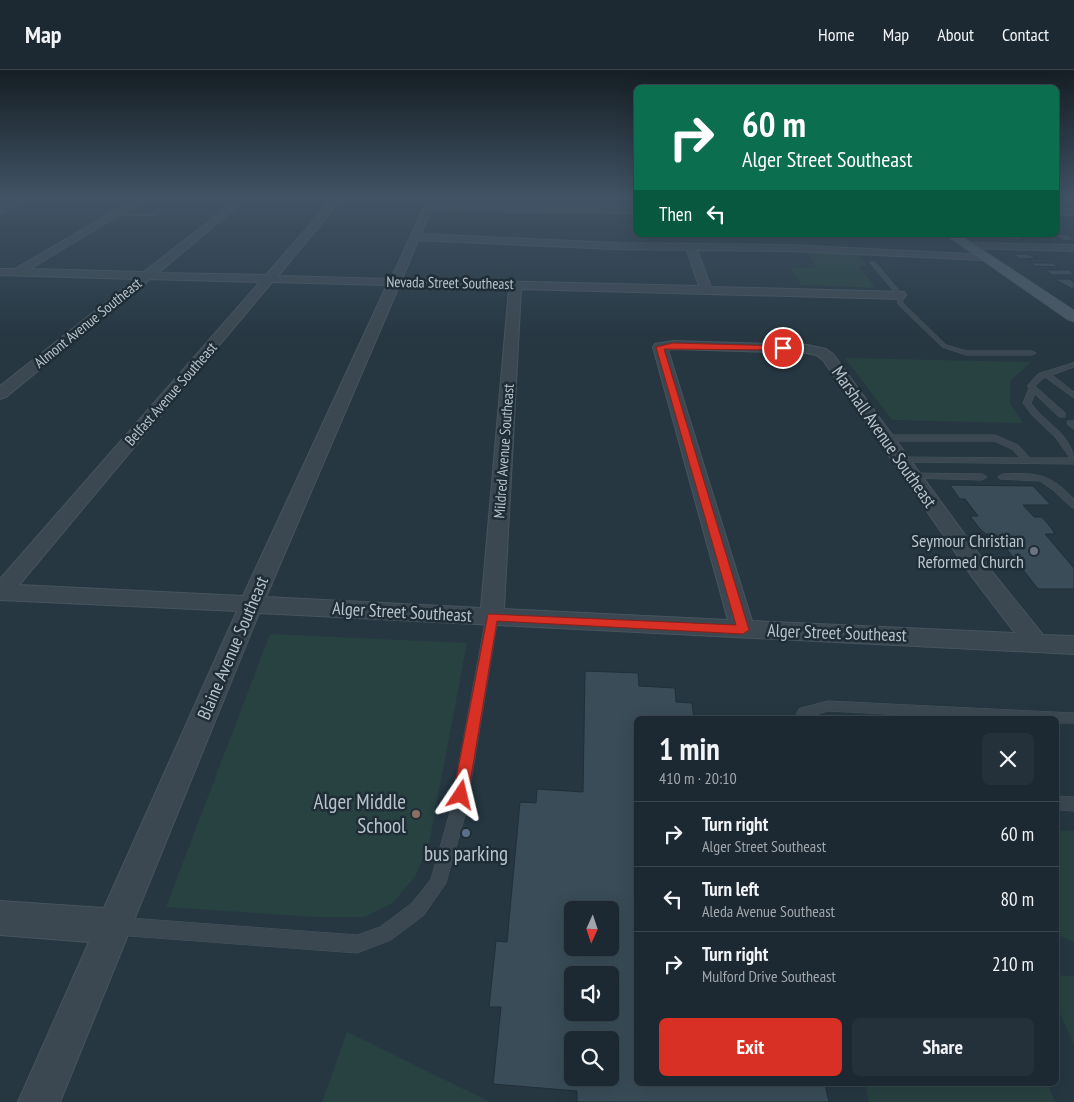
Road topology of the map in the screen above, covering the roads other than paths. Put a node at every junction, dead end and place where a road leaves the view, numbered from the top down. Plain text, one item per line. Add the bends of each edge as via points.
1 (65, 244) edge
2 (186, 244) edge
3 (299, 244) edge
4 (412, 244) edge
5 (613, 244) edge
6 (965, 244) edge
7 (968, 246) junction
8 (691, 247) junction
9 (1074, 248) edge
10 (984, 257) junction
11 (873, 263) dead end
12 (0, 272) edge
13 (17, 273) junction
14 (146, 276) junction
15 (270, 279) junction
16 (395, 282) junction
17 (0, 283) edge
18 (515, 285) junction
19 (706, 289) junction
20 (900, 295) junction
21 (1074, 317) edge
22 (1032, 354) dead end
23 (1074, 365) edge
24 (1046, 374) junction
25 (1033, 388) junction
26 (1072, 393) edge
27 (0, 394) edge
28 (1062, 415) dead end
29 (885, 438) junction
30 (1063, 442) junction
31 (1074, 442) edge
32 (900, 459) junction
33 (1074, 459) edge
34 (1027, 460) junction
35 (912, 476) junction
36 (982, 477) dead end
37 (1004, 477) dead end
38 (1074, 505) edge
39 (0, 592) edge
40 (251, 605) junction
41 (492, 617) junction
42 (743, 630) junction
43 (1036, 643) junction
44 (1074, 645) edge
45 (802, 716) edge
46 (1033, 716) edge
47 (1059, 717) edge
48 (1074, 718) edge
49 (1059, 804) edge
50 (1074, 804) edge
51 (0, 918) edge
52 (114, 926) junction
53 (39, 1102) edge

1 - 13 street
2 - 14 street, Almont Avenue Southeast
3 - 15 street, Belfast Avenue Southeast
4 - 16 street, Blaine Avenue Southeast
5 - 8 street
6 - 7 main road
7 - 9 street
7 - 10 main road
8 - 10 street
8 - 19 street
10 - 21 main road
11 - 20 lane
12 - 13 street, Nevada Street Southeast
13 - 14 street, Nevada Street Southeast
13 - 17 street
14 - 15 street, Nevada Street Southeast
14 - 27 street, Almont Avenue Southeast
15 - 16 street, Nevada Street Southeast
15 - 39 street, Belfast Avenue Southeast
16 - 18 street, Nevada Street Southeast
16 - 40 street, Blaine Avenue Southeast
18 - 19 street, Nevada Street Southeast
18 - 41 street, Mildred Avenue Southeast
19 - 20 street, Nevada Street Southeast
20 - 22 lane via 900,303 944,346 966,353
23 - 24 lane
24 - 25 lane via 1031,386
24 - 26 lane
25 - 28 lane
25 - 30 lane via 1027,403
29 - 32 street, Marshall Avenue Southeast
29 - 34 lane via 996,438 1014,447
29 - 42 street, Marshall Avenue Southeast via 828,357 821,352 783,348 660,347
30 - 31 lane
30 - 33 lane
32 - 34 lane
32 - 35 street, Marshall Avenue Southeast
33 - 34 lane
35 - 36 lane
35 - 43 street, Marshall Avenue Southeast
37 - 38 lane via 1034,476 1051,481
39 - 40 street, Alger Street Southeast
40 - 41 street, Alger Street Southeast
40 - 52 street, Blaine Avenue Southeast
41 - 42 street, Alger Street Southeast
41 - 52 lane via 458,812 438,883 418,909 385,934 357,944
42 - 43 street, Alger Street Southeast
43 - 44 street, Alger Street Southeast
45 - 46 lane via 828,706
47 - 48 lane
49 - 50 lane
51 - 52 street
52 - 53 street, Blaine Avenue Southeast

